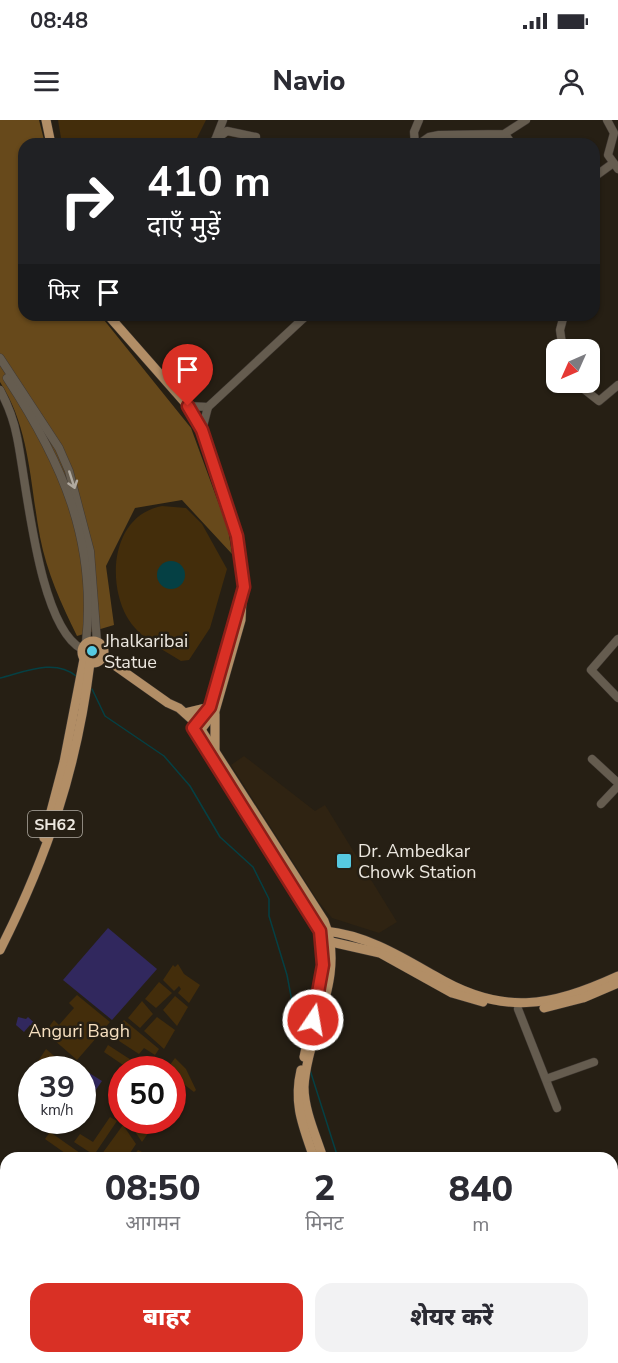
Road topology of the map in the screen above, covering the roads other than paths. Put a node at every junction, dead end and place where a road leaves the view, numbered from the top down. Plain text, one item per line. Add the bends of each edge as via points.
1 (46, 120) edge
2 (223, 120) edge
3 (418, 120) edge
4 (607, 120) edge
5 (524, 121) edge
6 (505, 134) junction
7 (256, 137) dead end
8 (50, 138) edge
9 (214, 138) edge
10 (217, 138) edge
11 (416, 138) edge
12 (427, 138) edge
13 (508, 138) edge
14 (615, 166) edge
15 (600, 174) edge
16 (113, 321) edge
17 (301, 321) edge
18 (562, 321) edge
19 (561, 339) edge
20 (0, 358) edge
21 (0, 367) edge
22 (618, 385) edge
23 (0, 390) edge
24 (589, 393) edge
25 (188, 406) junction
26 (208, 407) junction
27 (202, 430) junction
28 (618, 639) edge
29 (97, 642) junction
30 (84, 646) junction
31 (103, 657) junction
32 (87, 661) junction
33 (82, 691) junction
34 (618, 698) edge
35 (168, 704) junction
36 (213, 709) junction
37 (185, 713) junction
38 (197, 729) junction
39 (216, 753) junction
40 (592, 759) dead end
41 (618, 785) edge
42 (601, 804) dead end
43 (322, 917) junction
44 (324, 931) junction
45 (0, 937) edge
46 (358, 939) junction
47 (326, 941) junction
48 (350, 945) junction
49 (0, 950) edge
50 (330, 963) junction
51 (618, 976) edge
52 (618, 983) edge
53 (518, 1009) junction
54 (316, 1021) junction
55 (594, 1062) dead end
56 (546, 1079) junction
57 (557, 1108) dead end
58 (307, 1124) junction
59 (313, 1152) edge
60 (320, 1152) edge

1 - 8 main road
2 - 9 street
3 - 11 street
4 - 14 street via 614,133 608,150
5 - 6 street
6 - 12 street
6 - 13 street
7 - 10 street via 227,131
14 - 15 street
16 - 25 main road
17 - 26 street
18 - 19 street
20 -> 29 street via 59,448 69,471 90,551
21 - 30 street via 58,464 79,532 88,589
22 - 24 street via 599,401
23 - 30 street via 17,436 46,587 68,637
25 - 26 street
25 - 27 main road
26 - 27 street
27 - 36 main road via 237,536 244,587
28 - 34 street via 591,670
29 - 30 main road
29 - 31 main road via 104,650
30 - 32 main road
31 - 32 main road via 98,662
31 - 35 main road
32 - 33 main road, SH62
33 - 45 main road, SH62 via 44,839
33 - 49 main road, SH62 via 60,811 40,867
35 - 37 main road
35 - 38 main road
36 - 37 main road
36 - 38 main road
36 - 39 main road
37 - 38 main road
38 - 39 main road
38 - 44 main road
39 - 43 main road
40 - 41 street
41 - 42 street
43 - 44 main road
43 - 46 main road
44 - 46 main road
44 - 47 main road
46 - 51 main road via 381,946 460,989 508,1003 550,1001
47 - 48 main road
47 - 50 main road
47 - 54 main road
48 - 50 main road via 335,952
48 - 53 main road via 380,953 452,993
50 - 54 main road
52 - 53 main road via 557,1006
53 - 56 street
54 - 58 main road via 297,1092
55 - 56 street
56 - 57 street
58 - 59 main road
58 - 60 main road

